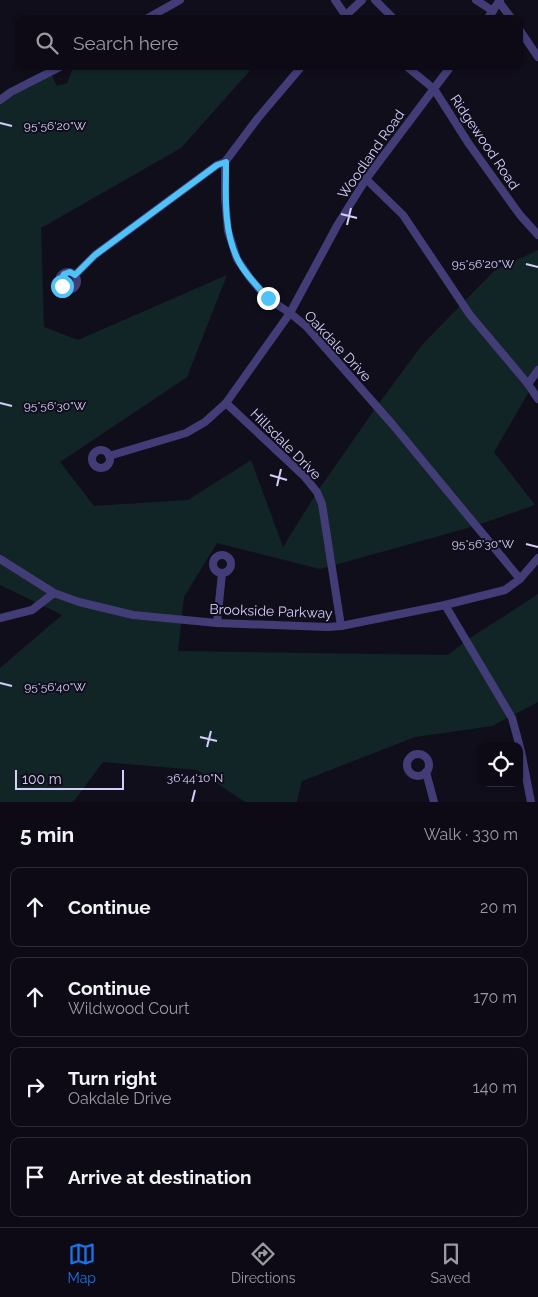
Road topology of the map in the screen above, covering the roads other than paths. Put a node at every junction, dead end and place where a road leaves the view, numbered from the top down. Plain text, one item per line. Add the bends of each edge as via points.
1 (180, 0) edge
2 (335, 0) edge
3 (362, 0) edge
4 (375, 0) edge
5 (476, 0) edge
6 (500, 1) edge
7 (493, 11) junction
8 (153, 15) edge
9 (343, 15) edge
10 (348, 15) edge
11 (390, 15) edge
12 (490, 15) edge
13 (509, 15) edge
14 (523, 35) edge
15 (538, 57) edge
16 (54, 70) edge
17 (299, 70) edge
18 (411, 70) edge
19 (447, 70) edge
20 (434, 89) junction
21 (0, 100) edge
22 (226, 162) junction
23 (366, 179) junction
24 (538, 235) edge
25 (75, 275) dead end
26 (290, 313) junction
27 (538, 370) edge
28 (528, 384) junction
29 (538, 399) edge
30 (226, 403) junction
31 (109, 456) dead end
32 (538, 558) edge
33 (0, 559) edge
34 (222, 573) dead end
35 (520, 579) junction
36 (54, 594) junction
37 (446, 605) junction
38 (0, 618) edge
39 (217, 623) junction
40 (341, 626) junction
41 (426, 772) dead end
42 (434, 802) edge
43 (531, 802) edge

1 - 8 street
2 - 9 street
3 - 10 street
4 - 11 street
5 - 7 street
6 - 7 street
6 - 13 street
7 - 12 street
14 - 15 street
16 - 21 street
17 - 22 street
18 - 20 street, Ridgewood Road
19 - 20 street, Woodland Road
20 - 23 street, Woodland Road
20 - 24 street, Ridgewood Road via 469,144
22 - 25 street via 217,165 95,255
22 - 26 street, Oakdale Drive via 228,231 237,259 268,298
23 - 26 street, Woodland Road
23 - 28 street via 404,215 470,315
26 - 30 street, Woodland Road
26 - 35 street, Oakdale Drive via 393,425
27 - 28 street
28 - 29 street
30 - 31 street, Woodland Road via 186,434
30 - 40 street, Hillsdale Drive via 317,492 322,504
32 - 35 street, Brookside Parkway
33 - 36 street, Brookside Parkway
34 - 39 street
35 - 37 street, Brookside Parkway via 505,590
36 - 38 street via 32,610
36 - 39 street, Brookside Parkway via 133,616
37 - 40 street, Brookside Parkway
37 - 43 street via 512,718
39 - 40 street, Brookside Parkway
41 - 42 street

